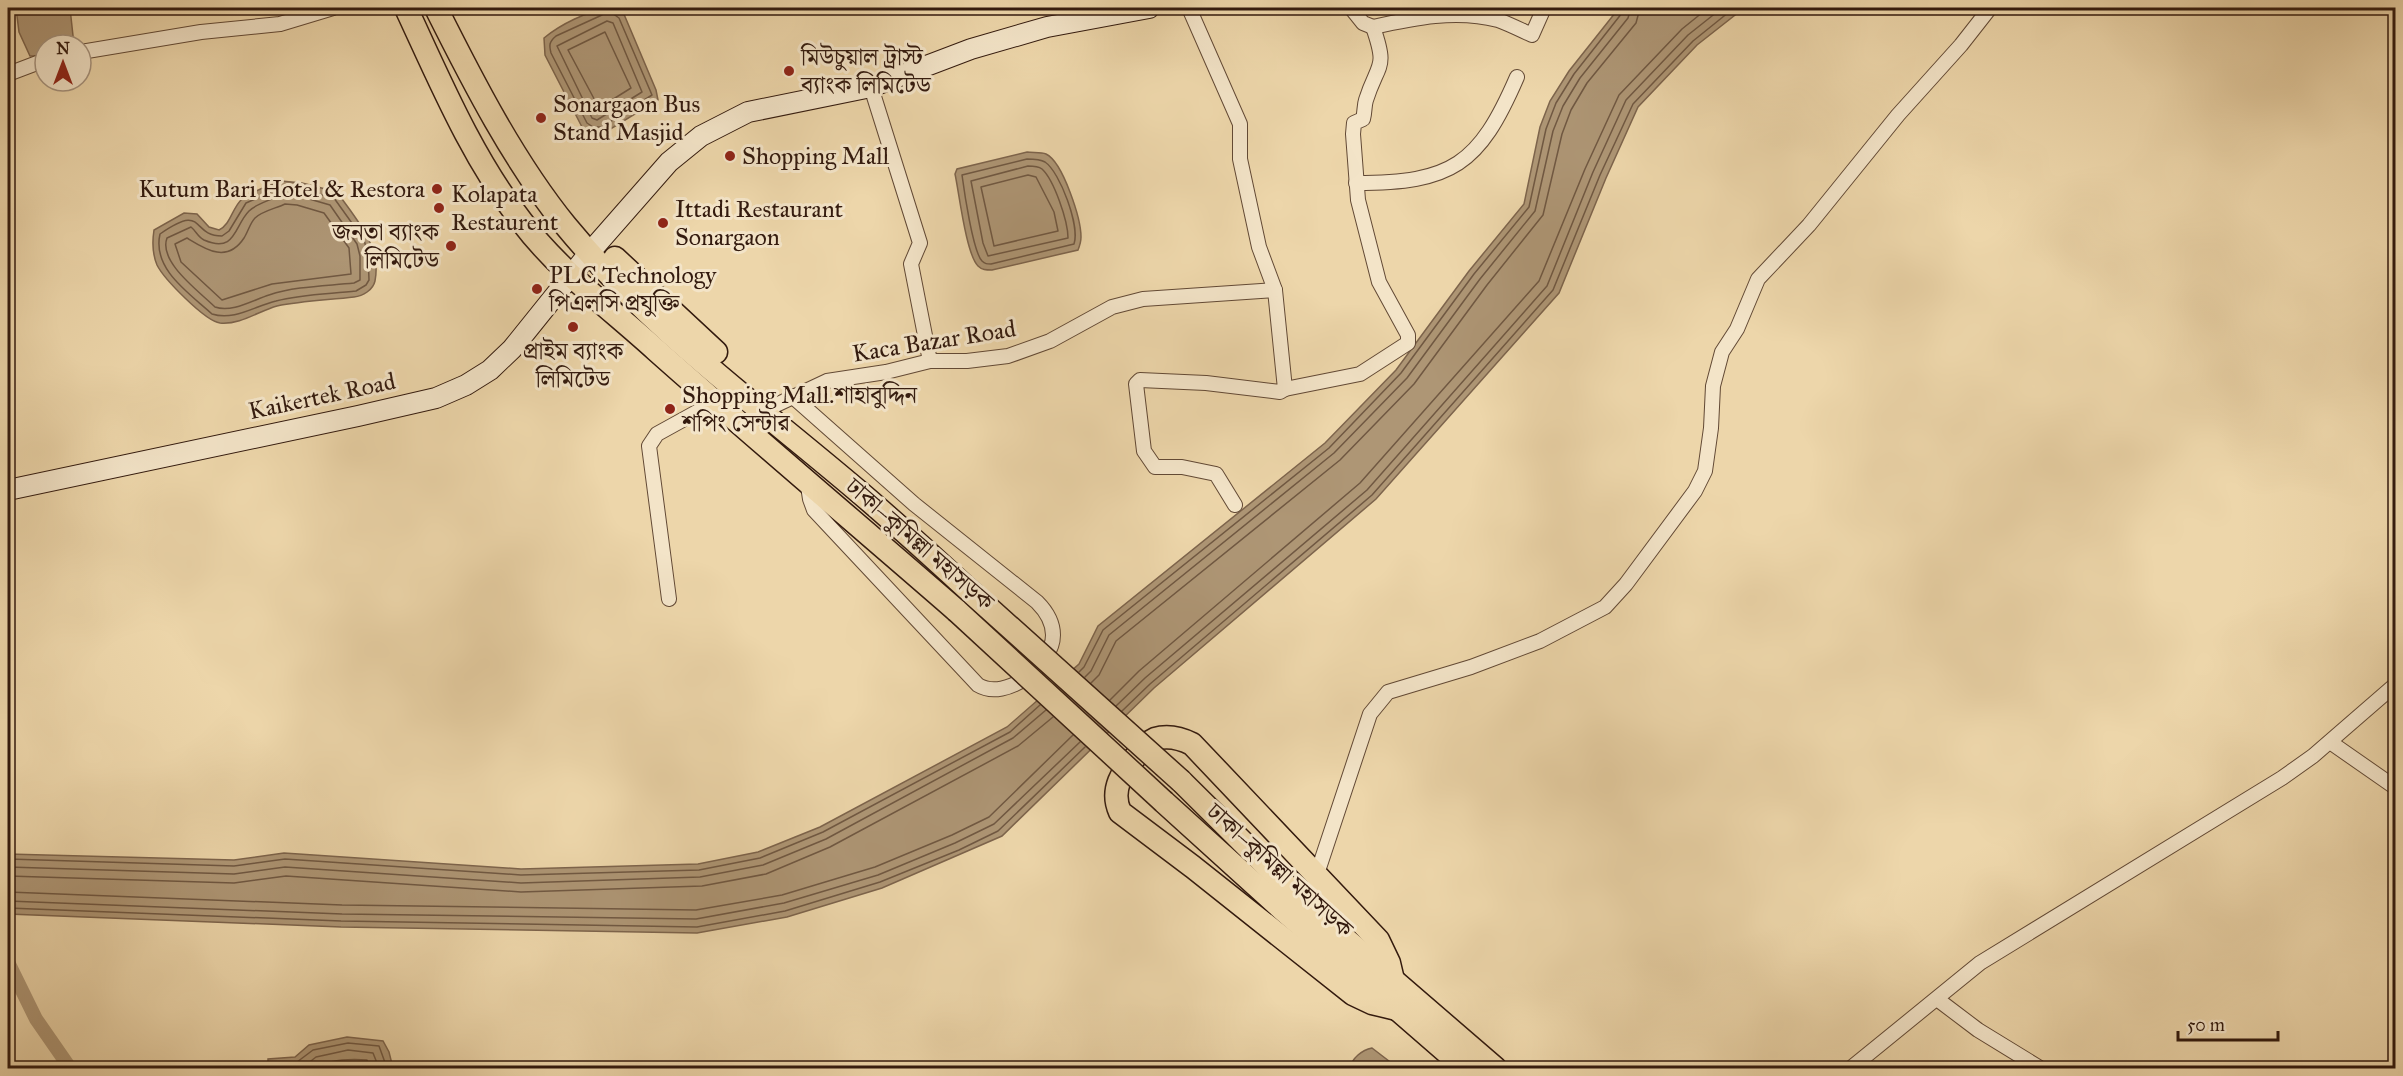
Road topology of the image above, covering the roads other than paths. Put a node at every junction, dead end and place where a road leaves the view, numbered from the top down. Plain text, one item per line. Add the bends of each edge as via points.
1 (333, 8) edge
2 (406, 8) edge
3 (436, 8) edge
4 (450, 8) edge
5 (1149, 8) edge
6 (1189, 8) edge
7 (1351, 8) edge
8 (1544, 8) edge
9 (1990, 8) edge
10 (1373, 27) junction
11 (93, 50) edge
12 (33, 65) edge
13 (8, 74) edge
14 (1517, 77) dead end
15 (871, 87) junction
16 (1356, 183) junction
17 (594, 247) junction
18 (573, 275) junction
19 (1275, 290) junction
20 (930, 361) junction
21 (1285, 390) junction
22 (784, 401) junction
23 (715, 402) junction
24 (807, 480) junction
25 (8, 490) edge
26 (1235, 505) dead end
27 (890, 519) junction
28 (669, 599) dead end
29 (2396, 684) edge
30 (2330, 742) junction
31 (2396, 788) edge
32 (1316, 877) junction
33 (1393, 980) junction
34 (1937, 999) junction
35 (1397, 1009) junction
36 (1465, 1068) edge
37 (1495, 1068) edge
38 (1851, 1068) edge
39 (2040, 1068) edge

1 - 11 street via 280,24
2 - 18 highway, ঢাকা–কুমিল্লা মহাসড়ক via 480,160 522,222
3 - 17 highway, ঢাকা–কুমিল্লা মহাসড়ক via 464,64 545,199
4 - 17 highway via 520,139
5 - 15 main road, Kaikertek Road via 1047,27 970,50
6 - 19 street via 1240,123 1240,159 1259,247
7 - 10 street via 1363,23
8 - 10 street via 1532,35 1499,21 1469,16 1424,16
9 - 32 street via 1809,225 1758,279 1737,329 1722,352 1713,386 1706,471 1626,584 1605,608 1540,641 1388,692 1370,714
10 - 16 street via 1382,52 1381,62 1365,101 1364,119 1354,123
12 - 13 street
14 - 16 street via 1504,108 1472,154 1445,172 1393,183
15 - 17 main road, Kaikertek Road via 748,112 701,136 669,162
15 - 20 street via 920,243 911,264
16 - 21 street via 1379,282 1408,335 1408,343 1360,374
17 - 18 main road, Kaikertek Road
17 - 22 highway
17 - 27 highway, ঢাকা–কুমিল্লা মহাসড়ক via 648,314
18 - 23 highway, ঢাকা–কুমিল্লা মহাসড়ক
18 - 25 main road, Kaikertek Road via 490,370 436,398
19 - 20 street, Kaca Bazar Road via 1143,299 1113,307 1050,341 1008,356
19 - 21 street
20 - 22 street, Kaca Bazar Road via 826,381
21 - 26 street via 1171,381 1140,380 1136,384 1144,450 1155,467 1182,467 1216,474
22 - 24 street via 1037,602 1050,618 1053,635 1042,662 1006,689 991,691 978,685 814,510
22 - 27 highway
23 - 24 highway, ঢাকা–কুমিল্লা মহাসড়ক
23 - 28 street via 657,434 650,446
24 - 35 highway, ঢাকা–কুমিল্লা মহাসড়ক, bridge
27 - 33 highway, ঢাকা–কুমিল্লা মহাসড়ক, bridge via 1181,782 1305,904
29 - 30 street
30 - 31 street
30 - 34 street via 2282,778 1980,963
32 - 33 highway via 1378,940
32 - 35 highway via 1191,744 1167,737 1155,739 1123,772 1116,793 1120,812 1353,994
33 - 37 highway, ঢাকা–কুমিল্লা মহাসড়ক
34 - 38 street
34 - 39 street
35 - 36 highway, ঢাকা–কুমিল্লা মহাসড়ক

